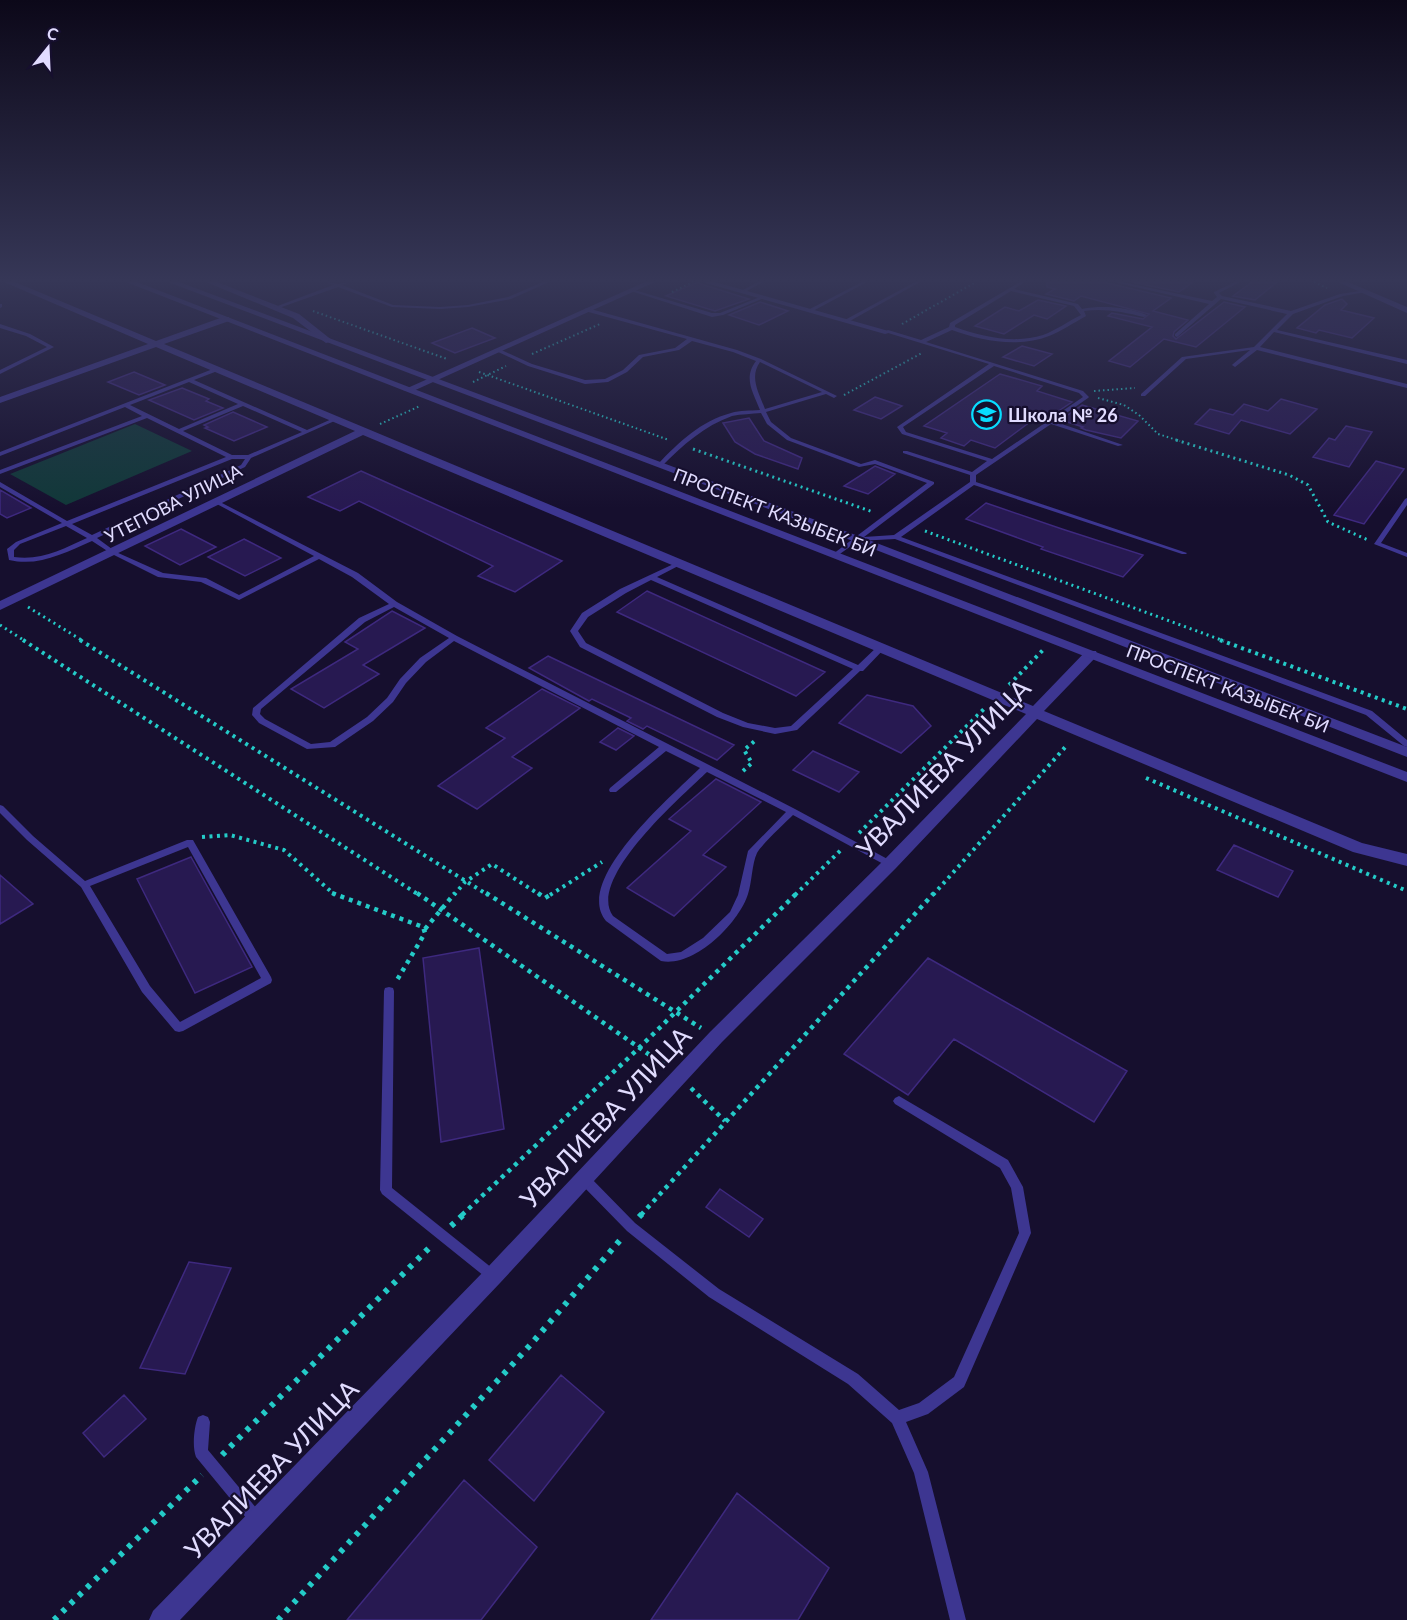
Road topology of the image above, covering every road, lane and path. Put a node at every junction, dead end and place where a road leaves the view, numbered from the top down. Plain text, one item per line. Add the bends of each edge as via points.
1 (29, 358) edge
2 (120, 358) edge
3 (191, 358) edge
4 (324, 358) edge
5 (373, 358) edge
6 (442, 358) edge
7 (480, 358) edge
8 (512, 358) edge
9 (522, 358) edge
10 (639, 358) edge
11 (753, 358) edge
12 (914, 358) edge
13 (972, 358) edge
14 (1187, 358) edge
15 (1244, 358) edge
16 (1294, 358) edge
17 (1388, 358) edge
18 (517, 360) junction
19 (759, 360) junction
20 (1407, 362) edge
21 (993, 364) junction
22 (463, 365) junction
23 (1234, 365) dead end
24 (219, 369) junction
25 (0, 372) edge
26 (488, 375) junction
27 (189, 380) junction
28 (432, 380) junction
29 (1407, 386) edge
30 (1152, 387) junction
31 (458, 389) junction
32 (408, 390) junction
33 (825, 393) junction
34 (1084, 394) junction
35 (1143, 395) dead end
36 (834, 396) joint
37 (0, 400) edge
38 (434, 400) junction
39 (243, 404) junction
40 (125, 405) junction
41 (763, 411) junction
42 (147, 416) junction
43 (336, 419) junction
44 (1052, 420) junction
45 (179, 431) junction
46 (363, 431) junction
47 (307, 432) junction
48 (680, 444) junction
49 (1120, 445) dead end
50 (905, 452) dead end
51 (0, 454) edge
52 (231, 457) junction
53 (249, 457) junction
54 (993, 460) junction
55 (660, 465) junction
56 (0, 472) edge
57 (974, 474) junction
58 (973, 483) junction
59 (0, 484) edge
60 (1407, 500) edge
61 (218, 503) junction
62 (887, 517) junction
63 (68, 524) junction
64 (911, 526) junction
65 (896, 537) junction
66 (92, 538) junction
67 (857, 539) junction
68 (1377, 544) junction
69 (114, 553) junction
70 (1184, 553) dead end
71 (835, 555) junction
72 (1407, 555) edge
73 (320, 556) junction
74 (680, 563) junction
75 (651, 577) junction
76 (17, 600) junction
77 (394, 604) junction
78 (0, 606) edge
79 (0, 625) edge
80 (454, 638) junction
81 (881, 648) junction
82 (1044, 649) dead end
83 (1091, 654) junction
84 (860, 669) junction
85 (996, 698) junction
86 (1407, 709) edge
87 (1032, 713) junction
88 (769, 730) junction
89 (1068, 744) dead end
90 (1407, 744) edge
91 (665, 747) junction
92 (1407, 752) edge
93 (705, 768) junction
94 (1407, 777) edge
95 (730, 780) junction
96 (613, 790) dead end
97 (0, 808) edge
98 (792, 811) junction
99 (190, 842) junction
100 (850, 842) junction
101 (630, 843) junction
102 (1407, 860) edge
103 (890, 864) junction
104 (465, 882) junction
105 (84, 885) junction
106 (441, 909) junction
107 (425, 929) junction
108 (389, 991) joint
109 (676, 1012) junction
110 (716, 1037) junction
111 (640, 1047) junction
112 (680, 1077) junction
113 (899, 1101) dead end
114 (724, 1121) junction
115 (584, 1179) junction
116 (631, 1227) junction
117 (442, 1234) junction
118 (493, 1276) junction
119 (897, 1418) junction
120 (203, 1422) dead end
121 (212, 1465) junction
122 (259, 1521) junction
123 (54, 1620) edge
124 (162, 1620) edge
125 (278, 1620) edge
126 (958, 1620) edge

1 - 25 lane
2 - 37 street
3 - 24 street
4 - 32 street, ПРОСПЕКТ КАЗЫБЕК БИ
5 - 28 street, ПРОСПЕКТ КАЗЫБЕК БИ
6 - 22 path
7 - 22 street
8 - 18 lane
9 - 18 path
10 - 18 lane via 606,381 585,382
11 - 19 lane
12 - 36 path via 844,395
13 - 21 lane
14 - 30 lane
15 - 23 lane
16 - 29 lane
17 - 20 lane
18 - 26 path
19 - 33 lane
19 - 41 lane via 751,377
21 - 34 lane
21 - 54 lane via 900,428 904,433
22 - 26 path
22 - 28 street
24 - 27 lane
24 - 43 street
26 - 31 path
26 - 48 path
27 - 39 lane
27 - 40 lane
28 - 31 street, ПРОСПЕКТ КАЗЫБЕК БИ
28 - 32 street
30 - 34 path
30 - 35 lane
31 - 55 street, ПРОСПЕКТ КАЗЫБЕК БИ
32 - 38 street, ПРОСПЕКТ КАЗЫБЕК БИ
33 - 36 lane
33 - 41 lane
34 - 44 lane
34 - 68 path via 1125,405 1147,419 1158,434 1289,475 1308,485 1328,522
38 - 46 path
38 - 71 street, ПРОСПЕКТ КАЗЫБЕК БИ
39 - 45 lane
39 - 47 lane
40 - 42 lane
40 - 51 lane
41 - 48 lane via 733,414 705,426
41 - 62 lane via 769,423 789,439 861,466 875,462 932,483
42 - 45 lane
42 - 56 lane
43 - 46 street
43 - 47 lane
44 - 49 lane
44 - 54 lane
45 - 52 lane
46 - 61 street, УТЕПОВА УЛИЦА
46 - 74 street
47 - 53 lane
48 - 55 lane
48 - 62 path
50 - 57 lane
52 - 53 lane
52 - 63 lane
53 - 66 lane via 243,466
54 - 57 lane
55 - 67 street, ПРОСПЕКТ КАЗЫБЕК БИ
57 - 58 lane
58 - 64 lane
58 - 70 lane
59 - 63 lane
60 - 68 lane
61 - 69 street, УТЕПОВА УЛИЦА
61 - 73 lane
62 - 67 lane
63 - 66 lane
63 - 66 lane via 18,543 10,549 11,559 41,560
64 - 65 lane
64 - 86 path
65 - 67 lane
65 - 90 lane via 1369,713
66 - 69 lane
67 - 71 lane
67 - 92 street, ПРОСПЕКТ КАЗЫБЕК БИ
68 - 72 lane
69 - 73 lane via 161,575 203,580 239,598
69 - 76 street, УТЕПОВА УЛИЦА
71 - 83 street, ПРОСПЕКТ КАЗЫБЕК БИ
73 - 77 lane via 355,575
74 - 75 lane
74 - 81 street
75 - 84 lane
75 - 88 lane via 585,615 574,631 583,645 720,715
76 - 78 street, УТЕПОВА УЛИЦА
76 - 104 path
77 - 80 lane
77 - 80 lane via 362,620 257,708 256,715 310,747 332,745 370,719 423,660
79 - 106 path
80 - 91 lane
81 - 84 lane
81 - 85 street
82 - 85 path
83 - 87 street, УВАЛИЕВА УЛИЦА
83 - 94 street, ПРОСПЕКТ КАЗЫБЕК БИ
84 - 88 lane via 794,728
85 - 87 street
85 - 100 path
87 - 102 street via 1358,848
87 - 103 street, УВАЛИЕВА УЛИЦА
88 - 95 path via 744,750 752,763
89 - 114 path
91 - 93 lane
91 - 96 lane
93 - 95 lane
93 - 101 lane
95 - 98 lane
97 - 105 lane
98 - 100 lane
98 - 101 lane via 753,851 734,914 707,941 683,956 665,958 607,915 602,902 606,882
99 - 105 lane
99 - 105 lane via 267,980 179,1028 146,989
99 - 107 path via 207,835 230,835 284,850 333,894
100 - 103 lane
100 - 109 path
101 - 104 path via 548,898 495,864
103 - 110 street, УВАЛИЕВА УЛИЦА
104 - 106 path
104 - 109 path
106 - 107 path
106 - 111 path
107 - 108 path
108 - 117 lane via 386,1190
109 - 110 path
109 - 111 path
110 - 112 street, УВАЛИЕВА УЛИЦА
111 - 112 path
111 - 117 path
112 - 114 path
112 - 115 street, УВАЛИЕВА УЛИЦА
113 - 119 lane via 1004,1164 1017,1187 1025,1233 958,1382 923,1409
114 - 116 path
115 - 116 lane
115 - 118 street, УВАЛИЕВА УЛИЦА
116 - 119 lane via 714,1293 853,1378
116 - 125 path via 532,1343
117 - 118 lane
117 - 121 path
118 - 122 street, УВАЛИЕВА УЛИЦА
119 - 126 lane via 921,1472
120 - 121 lane via 201,1452
121 - 122 lane
121 - 123 path
122 - 124 street, УВАЛИЕВА УЛИЦА

